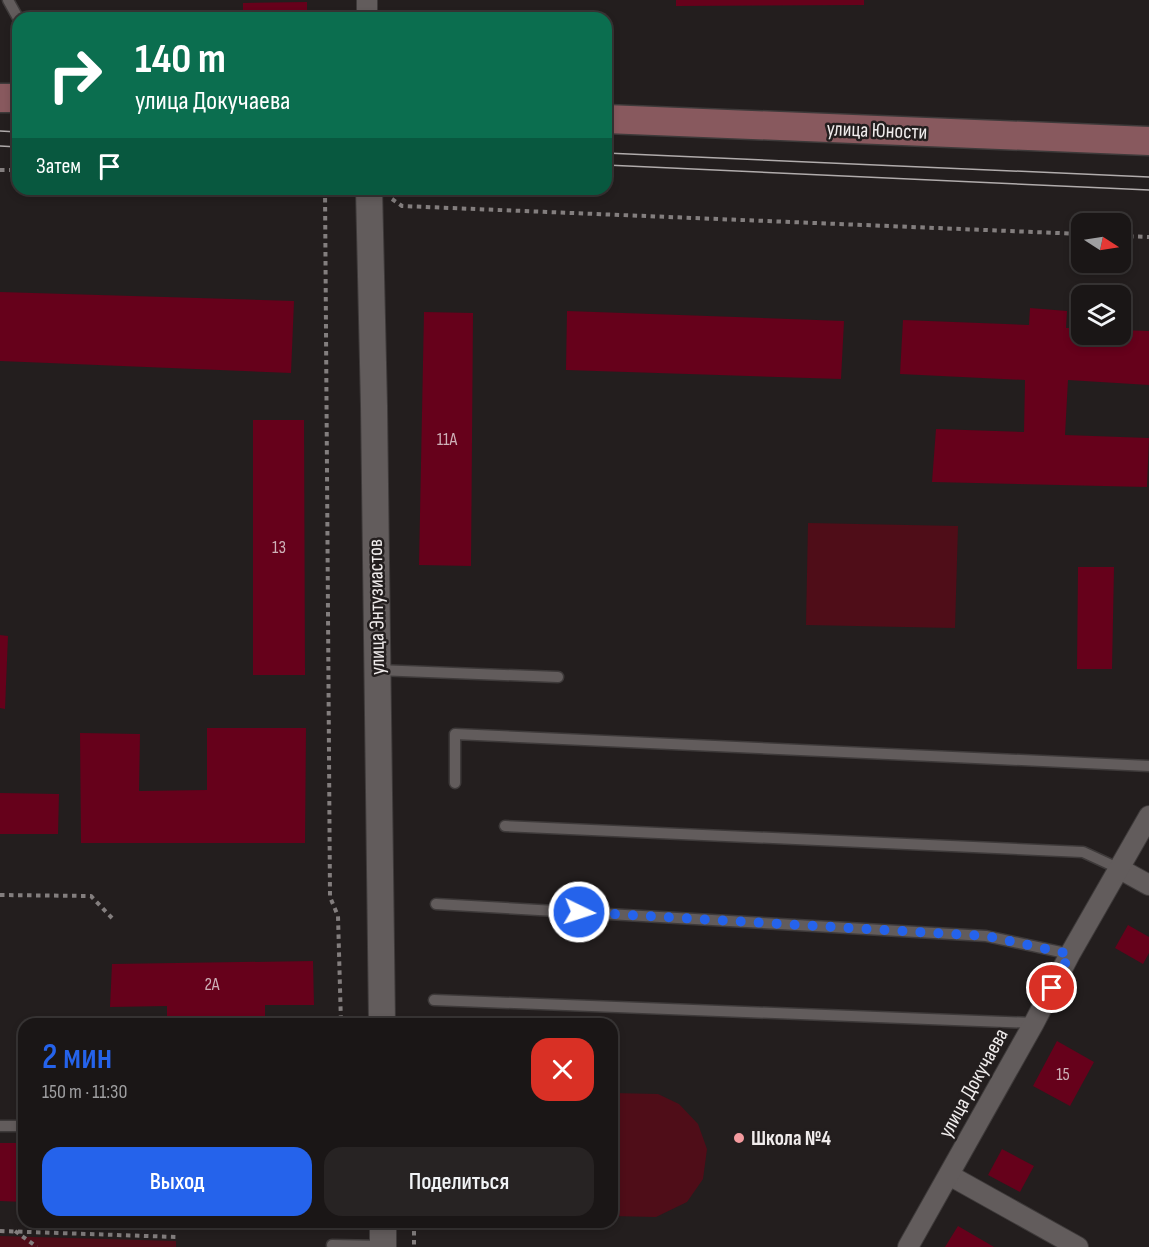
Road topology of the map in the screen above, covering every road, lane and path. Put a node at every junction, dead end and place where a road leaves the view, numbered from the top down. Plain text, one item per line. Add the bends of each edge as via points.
1 (612, 119) edge
2 (1149, 141) edge
3 (325, 195) edge
4 (377, 195) edge
5 (382, 195) edge
6 (1071, 234) edge
7 (1131, 236) edge
8 (1149, 237) edge
9 (376, 670) junction
10 (558, 677) dead end
11 (1149, 766) edge
12 (455, 783) dead end
13 (1149, 816) edge
14 (505, 826) dead end
15 (1120, 869) junction
16 (1149, 885) edge
17 (0, 895) edge
18 (436, 904) dead end
19 (112, 918) dead end
20 (1070, 954) junction
21 (434, 1000) dead end
22 (341, 1018) edge
23 (381, 1018) edge
24 (1034, 1023) junction
25 (0, 1126) edge
26 (18, 1126) edge
27 (949, 1175) junction
28 (414, 1228) edge
29 (0, 1230) edge
30 (15, 1231) junction
31 (176, 1237) dead end
32 (383, 1238) edge
33 (332, 1245) dead end
34 (37, 1247) edge
35 (414, 1247) edge
36 (908, 1247) edge
37 (1078, 1247) edge

1 - 2 main road, улица Юности
3 - 22 path via 330,897 338,916
4 - 9 street, улица Энтузиастов
5 - 6 path via 402,206
7 - 8 path
9 - 10 lane
9 - 23 street, улица Энтузиастов
11 - 12 lane via 455,734
13 - 15 street, улица Докучаева
14 - 15 lane via 1083,852
15 - 16 street
15 - 20 street, улица Докучаева
17 - 19 path via 91,896
18 - 20 lane via 986,936
20 - 24 street, улица Докучаева
21 - 24 lane
24 - 27 street, улица Докучаева
25 - 26 lane
27 - 36 street, улица Докучаева
27 - 37 street
28 - 35 path
29 - 30 path
30 - 31 path
30 - 34 path
32 - 33 lane

